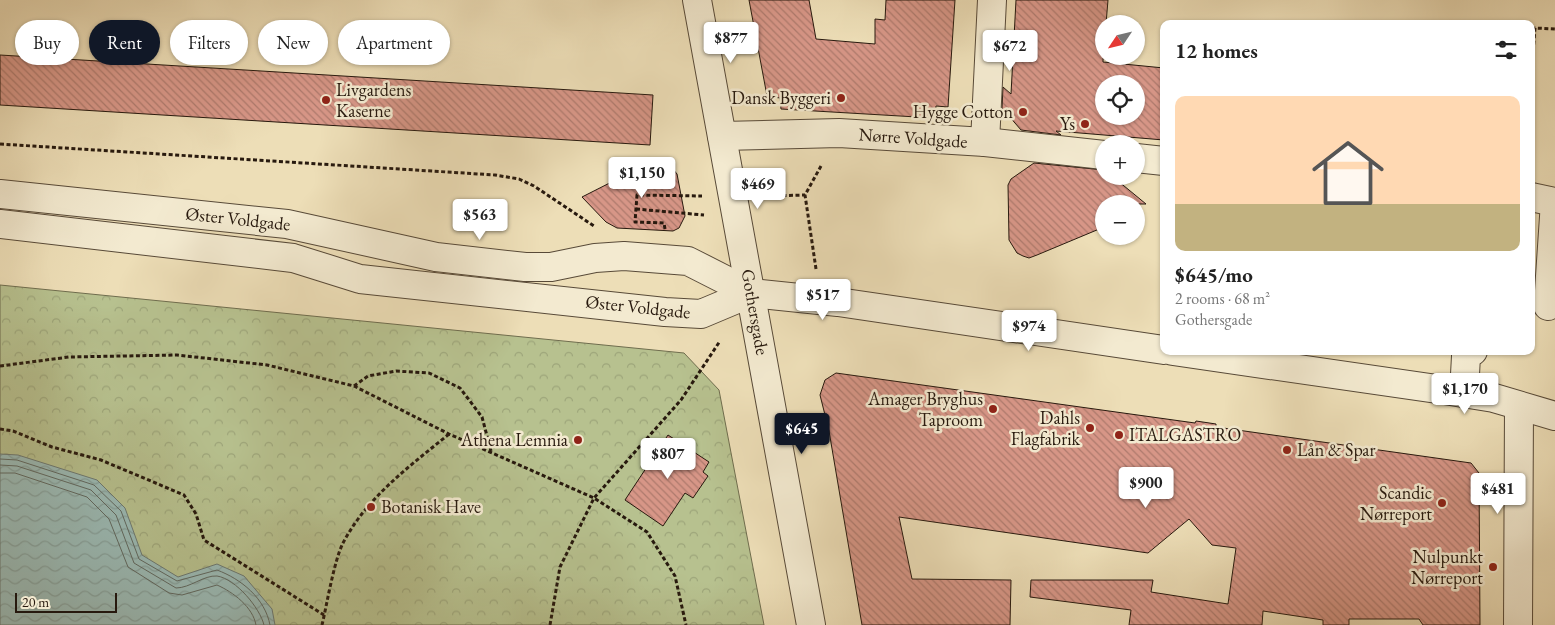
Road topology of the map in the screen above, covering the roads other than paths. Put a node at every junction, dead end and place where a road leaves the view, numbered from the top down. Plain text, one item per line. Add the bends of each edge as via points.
1 (697, 0) edge
2 (992, 0) edge
3 (722, 136) junction
4 (985, 142) junction
5 (1095, 154) edge
6 (1145, 159) edge
7 (1160, 161) edge
8 (0, 194) edge
9 (1535, 198) edge
10 (1555, 202) edge
11 (0, 224) edge
12 (751, 293) junction
13 (1545, 310) edge
14 (1160, 349) edge
15 (1201, 355) edge
16 (1467, 355) edge
17 (1464, 393) junction
18 (1519, 406) junction
19 (1555, 416) edge
20 (811, 625) edge
21 (1518, 625) edge

1 - 3 street, Gothersgade
2 - 4 street
3 - 4 street, Nørre Voldgade via 839,133
3 - 12 street, Gothersgade
4 - 5 street, Nørre Voldgade
6 - 7 street
8 - 12 street, Øster Voldgade via 287,224 436,257 525,267 551,267 624,256 688,261
9 - 10 street
10 - 13 street
11 - 12 street, Øster Voldgade via 293,258 360,279 665,312 701,314
12 - 14 street
12 - 20 street, Gothersgade
15 - 17 street
16 - 17 street
17 - 18 street
18 - 19 street
18 - 21 street

